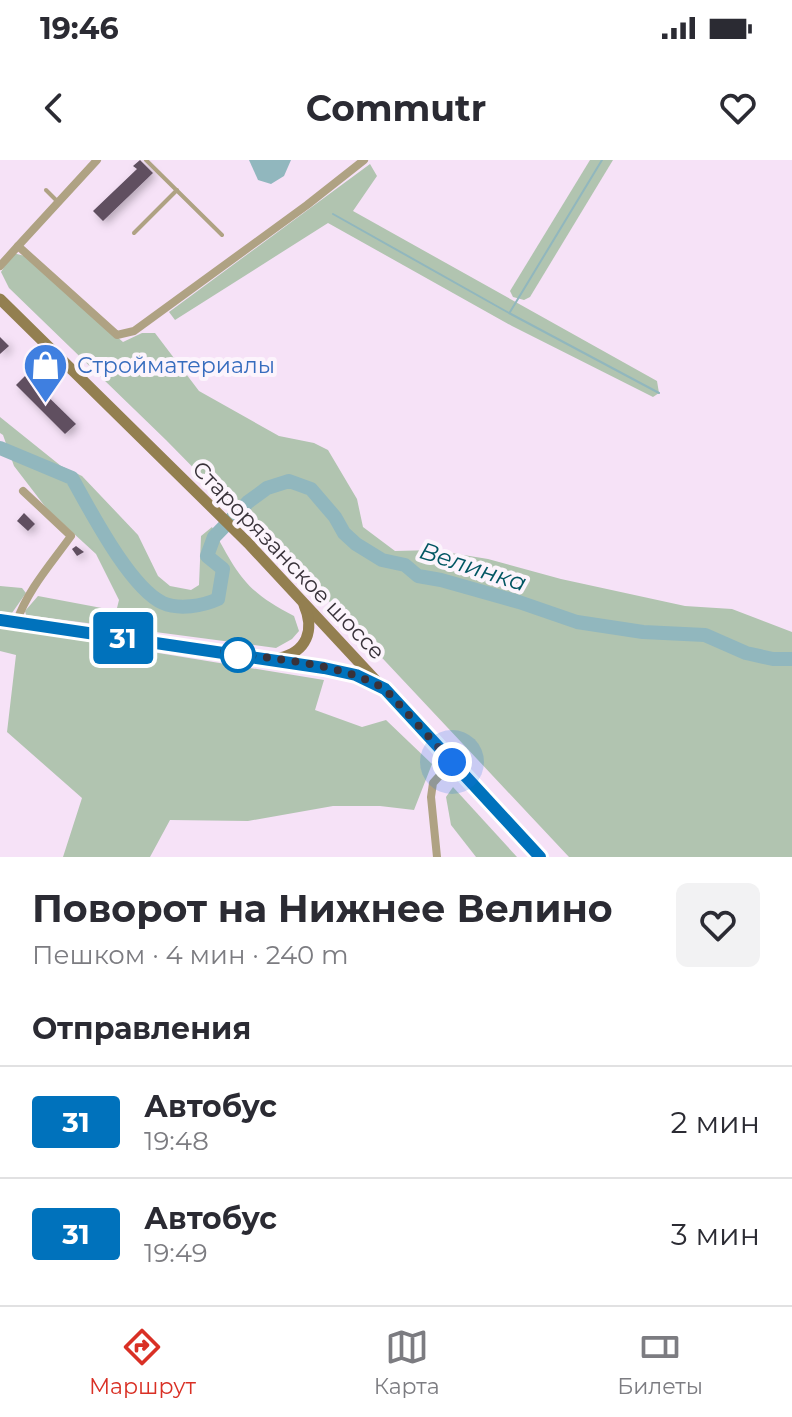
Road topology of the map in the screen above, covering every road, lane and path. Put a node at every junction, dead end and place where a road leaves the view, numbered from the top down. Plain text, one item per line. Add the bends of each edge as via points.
1 (97, 160) edge
2 (146, 160) edge
3 (364, 160) edge
4 (46, 190) dead end
5 (177, 190) junction
6 (58, 202) junction
7 (134, 233) dead end
8 (222, 235) dead end
9 (18, 246) junction
10 (0, 266) edge
11 (0, 299) edge
12 (23, 491) dead end
13 (300, 598) junction
14 (0, 620) edge
15 (16, 623) junction
16 (329, 628) junction
17 (308, 638) junction
18 (352, 653) junction
19 (271, 659) junction
20 (334, 670) junction
21 (385, 689) junction
22 (452, 762) junction
23 (437, 857) edge
24 (540, 857) edge

1 - 6 street
2 - 5 lane
3 - 9 street via 134,331 117,335
4 - 6 lane
5 - 7 lane
5 - 8 lane
6 - 9 street
9 - 10 street
11 - 13 main road, Старорязанское шоссе
12 - 15 street via 71,536 31,590
13 - 16 main road, Старорязанское шоссе
13 - 17 main road via 309,620
14 - 15 main road
15 - 19 main road
16 - 17 main road via 317,629
16 - 18 main road, Старорязанское шоссе
17 - 19 main road via 292,655
18 - 20 main road
18 - 21 main road, Старорязанское шоссе
19 - 20 main road
20 - 21 main road
21 - 22 main road, Старорязанское шоссе
22 - 23 street via 433,783
22 - 24 main road, Старорязанское шоссе

